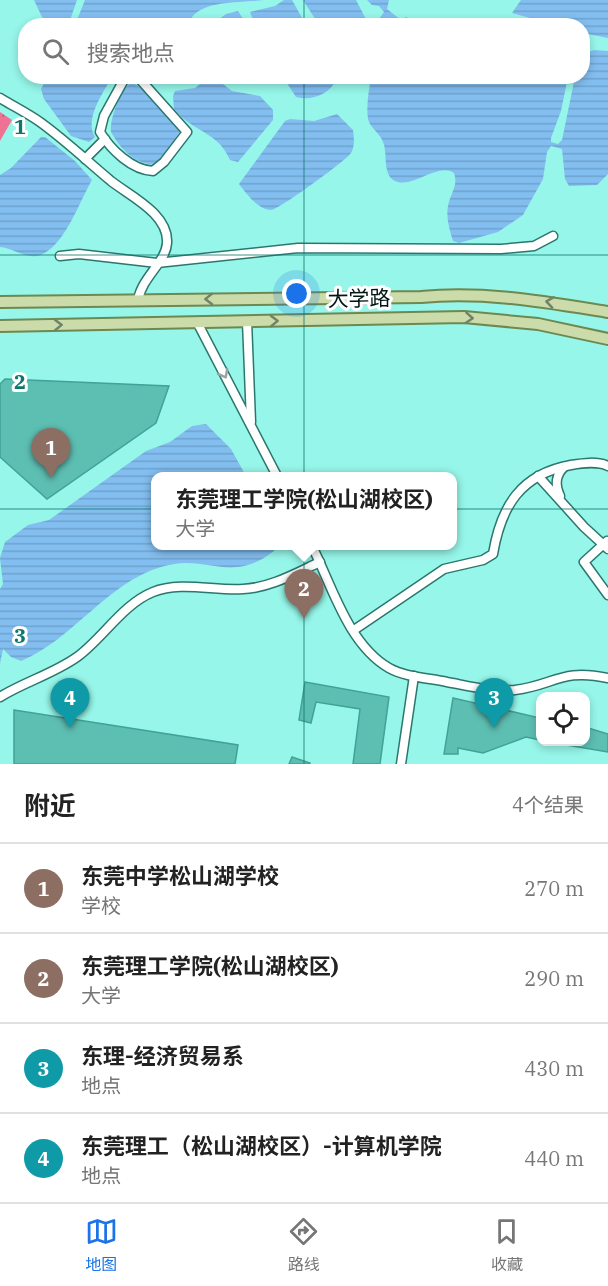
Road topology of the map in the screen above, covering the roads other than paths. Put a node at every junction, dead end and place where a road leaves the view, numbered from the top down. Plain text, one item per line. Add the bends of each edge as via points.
1 (122, 84) edge
2 (144, 84) edge
3 (0, 98) edge
4 (105, 139) junction
5 (85, 159) junction
6 (553, 236) dead end
7 (60, 256) dead end
8 (157, 263) junction
9 (138, 300) junction
10 (0, 302) edge
11 (608, 312) edge
12 (248, 321) junction
13 (197, 322) junction
14 (0, 326) edge
15 (608, 339) edge
16 (251, 426) junction
17 (608, 466) edge
18 (564, 467) junction
19 (274, 472) edge
20 (538, 476) junction
21 (561, 500) junction
22 (606, 544) edge
23 (314, 550) edge
24 (320, 562) junction
25 (608, 594) edge
26 (354, 630) junction
27 (414, 676) junction
28 (608, 678) edge
29 (0, 697) edge
30 (401, 764) edge

1 - 4 street via 104,116 100,132
2 - 4 street via 187,132 153,171 142,171
3 - 5 street via 38,120
4 - 5 street
5 - 8 street via 159,220 168,241
6 - 8 street via 534,246 501,249 298,248
7 - 8 street via 79,254
8 - 9 street via 144,281
9 - 10 main road, 大学路
11 -> 9 main road, 大学路 via 523,298 458,294
12 - 13 main road, 大学路
12 -> 15 main road, 大学路 via 464,317 538,324
12 - 16 street
14 -> 13 main road, 大学路
13 -> 16 street
16 - 19 street
17 - 18 street via 587,463
18 - 20 street
18 - 21 street via 556,488
20 - 21 street
20 - 26 street via 522,486 500,521 493,554 444,569
21 - 22 street via 584,527
22 - 25 street via 584,562
23 - 24 street
24 - 26 street
24 - 29 street via 245,590 177,587 154,592 137,601 75,658
26 - 27 street via 374,657 390,669
27 - 28 street via 504,691 570,674
27 - 30 street

